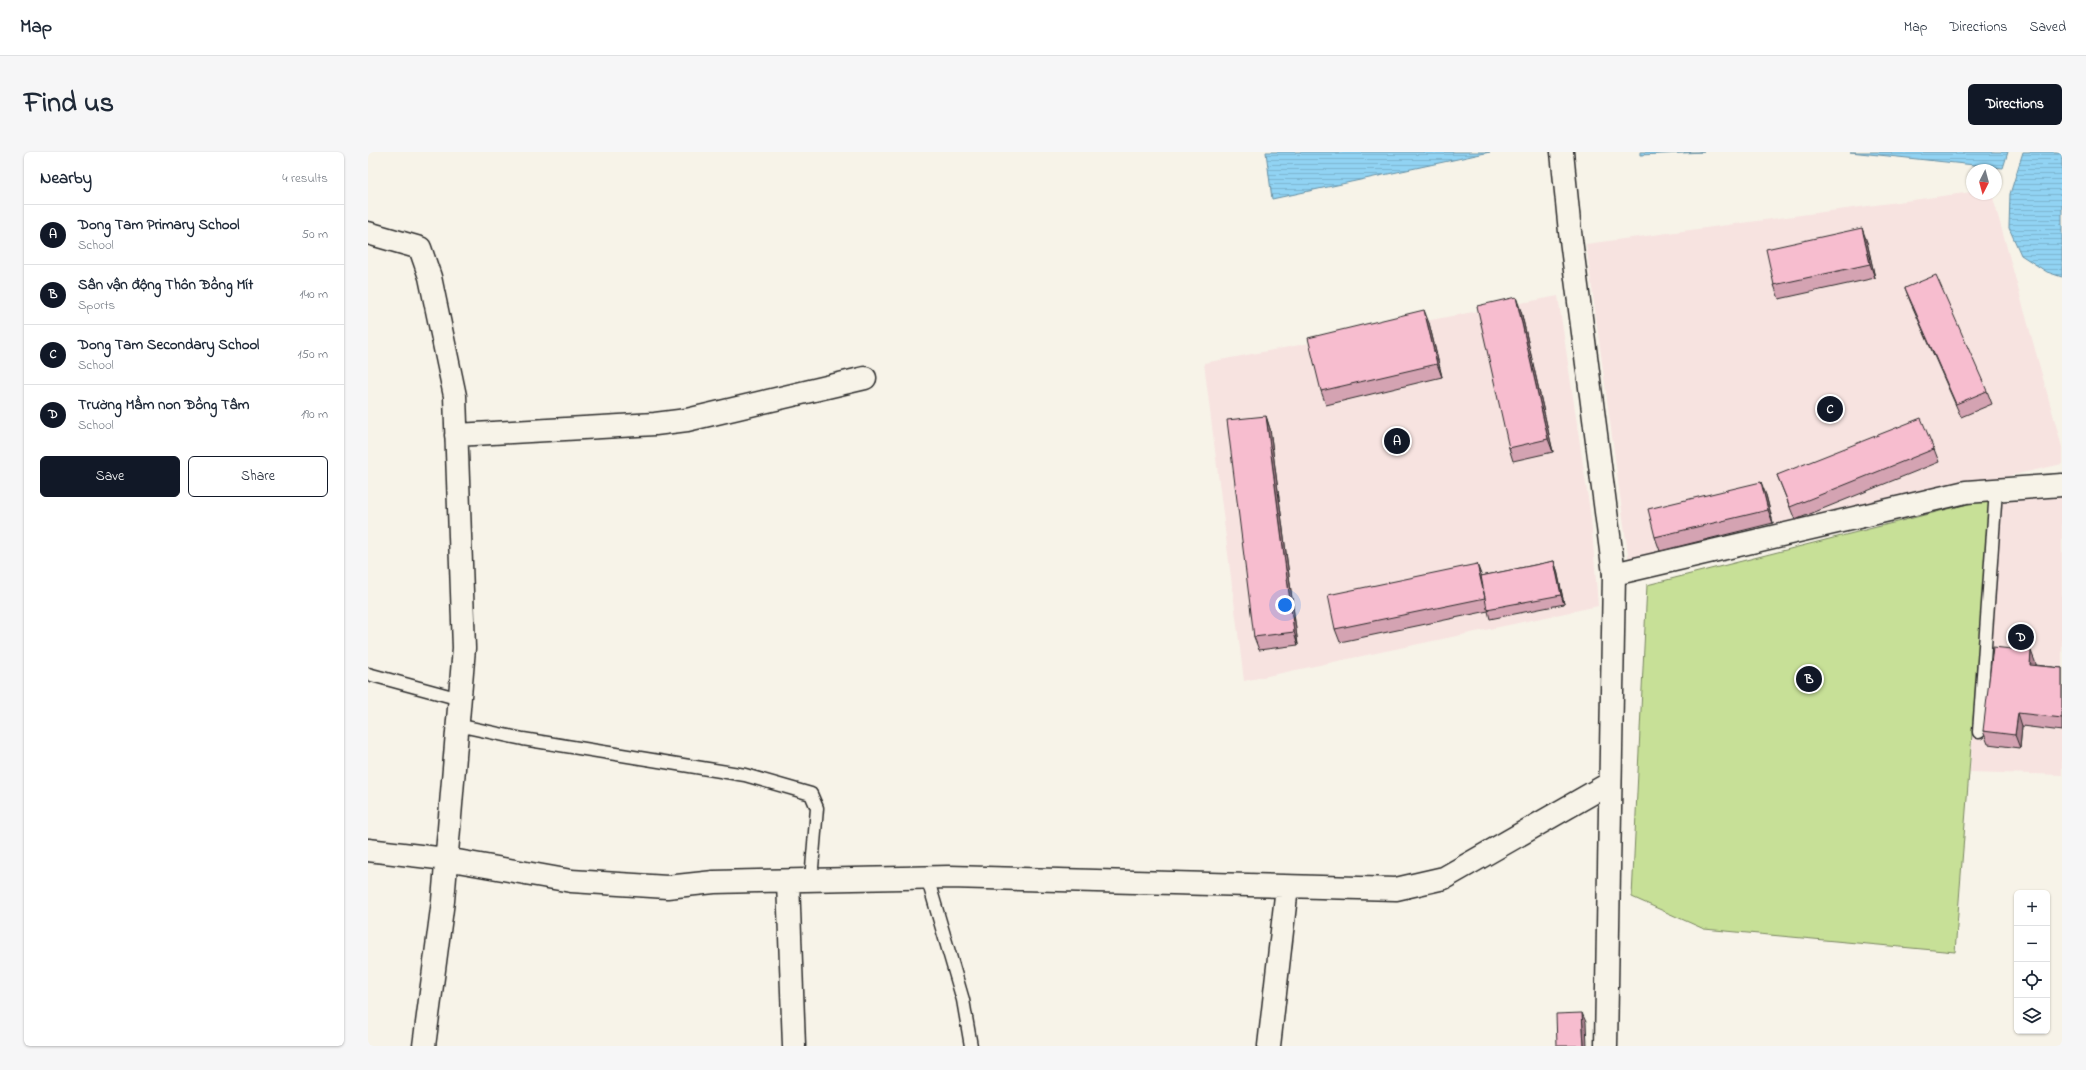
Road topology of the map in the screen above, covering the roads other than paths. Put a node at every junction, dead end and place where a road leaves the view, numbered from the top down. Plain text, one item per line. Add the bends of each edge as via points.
1 (1562, 152) edge
2 (368, 233) edge
3 (865, 378) dead end
4 (456, 435) junction
5 (2062, 485) edge
6 (1996, 490) junction
7 (1614, 574) junction
8 (368, 674) edge
9 (460, 699) junction
10 (457, 725) junction
11 (1979, 732) dead end
12 (1610, 784) junction
13 (368, 850) edge
14 (446, 859) junction
15 (928, 878) junction
16 (811, 880) junction
17 (788, 881) junction
18 (1287, 886) junction
19 (424, 1046) edge
20 (794, 1046) edge
21 (971, 1046) edge
22 (1269, 1046) edge
23 (1606, 1046) edge

1 - 7 street
2 - 4 street via 420,248 430,277 455,396
3 - 4 street via 687,420
4 - 9 street via 464,648
5 - 6 street
6 - 7 street via 1966,492
6 - 11 lane
7 - 12 street
8 - 9 lane
9 - 10 street
10 - 14 street
10 - 16 lane via 523,739 745,775 811,794 817,808
12 - 18 street via 1444,878 1396,889
12 - 23 street
13 - 14 street
14 - 17 street via 571,881 667,887 714,882
14 - 19 street
15 - 16 street
15 - 18 street
15 - 21 lane via 963,1000
16 - 17 street
17 - 20 street
18 - 22 street

